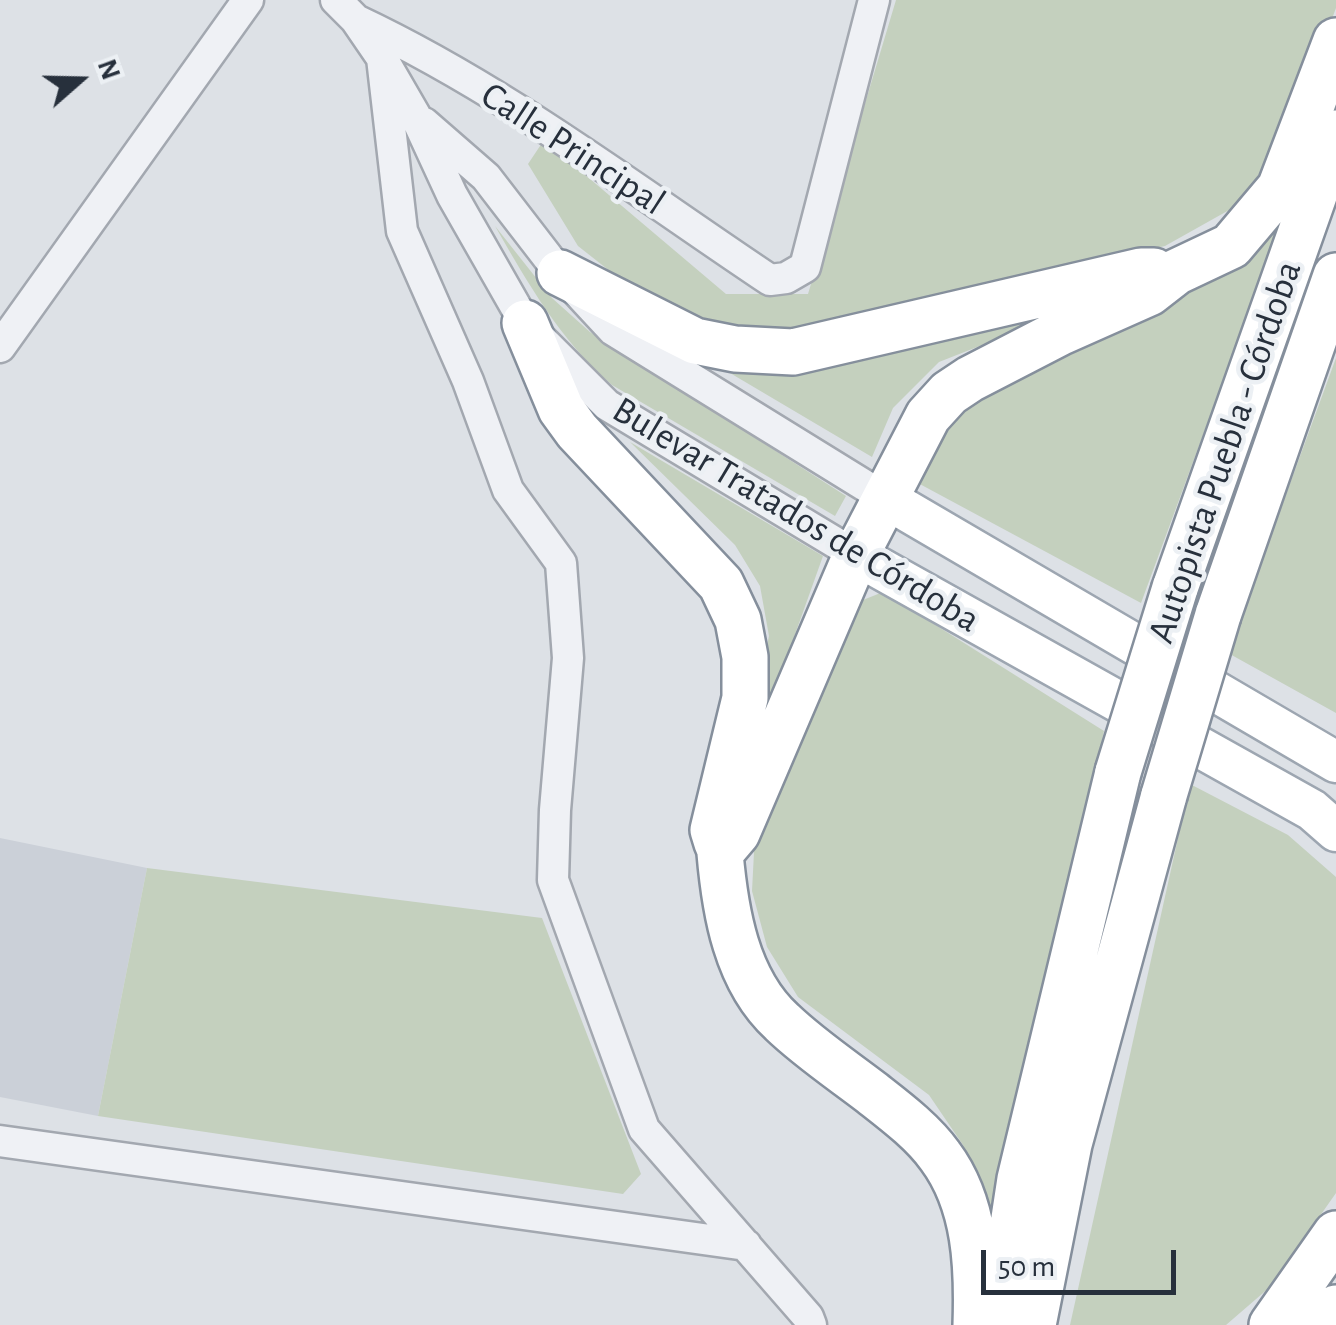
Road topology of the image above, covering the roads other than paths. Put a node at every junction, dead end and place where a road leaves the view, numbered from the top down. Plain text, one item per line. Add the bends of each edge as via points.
1 (248, 0) edge
2 (874, 0) edge
3 (346, 10) edge
4 (1336, 41) edge
5 (382, 58) junction
6 (415, 115) junction
7 (1336, 133) edge
8 (560, 272) junction
9 (1176, 272) junction
10 (1336, 276) edge
11 (525, 323) junction
12 (0, 347) edge
13 (885, 498) junction
14 (856, 555) junction
15 (1336, 762) edge
16 (1336, 832) edge
17 (720, 852) junction
18 (0, 1140) edge
19 (1336, 1234) edge
20 (746, 1245) junction
21 (1336, 1308) edge
22 (812, 1325) edge
23 (976, 1325) edge
24 (998, 1325) edge
25 (1033, 1325) edge
26 (1272, 1325) edge
27 (1308, 1325) edge

1 - 12 street
2 - 3 street, Calle Principal via 805,267 770,280 468,80
3 - 5 street
4 - 9 highway via 1280,188 1232,246
5 - 6 street
5 - 20 street via 402,231 508,490 561,564 568,658 553,880 644,1129
6 - 8 street, Bulevar Tratados de Córdoba via 486,177
6 - 11 street, Bulevar Tratados de Córdoba
7 - 24 highway, Autopista Puebla - Córdoba, bridge via 1175,588 1118,772 1020,1179
8 - 9 highway via 695,341 792,352 1141,271
8 - 13 street, Bulevar Tratados de Córdoba via 613,330
9 - 13 highway via 1149,293 949,393 928,416
10 - 25 highway, Autopista Puebla - Córdoba, bridge via 1218,615 1164,795 1069,1144
11 - 14 street, Bulevar Tratados de Córdoba via 606,405
11 - 17 highway via 577,431 721,584 738,620 746,698 713,830
13 - 14 highway
13 - 15 main road, Bulevar Tratados de Córdoba
14 - 16 main road, Bulevar Tratados de Córdoba via 1312,810
14 - 17 highway via 737,833
17 - 23 highway via 731,928 756,989 780,1020 940,1156 967,1211 978,1270
18 - 20 street
19 - 26 highway
20 - 22 street
21 - 27 highway

